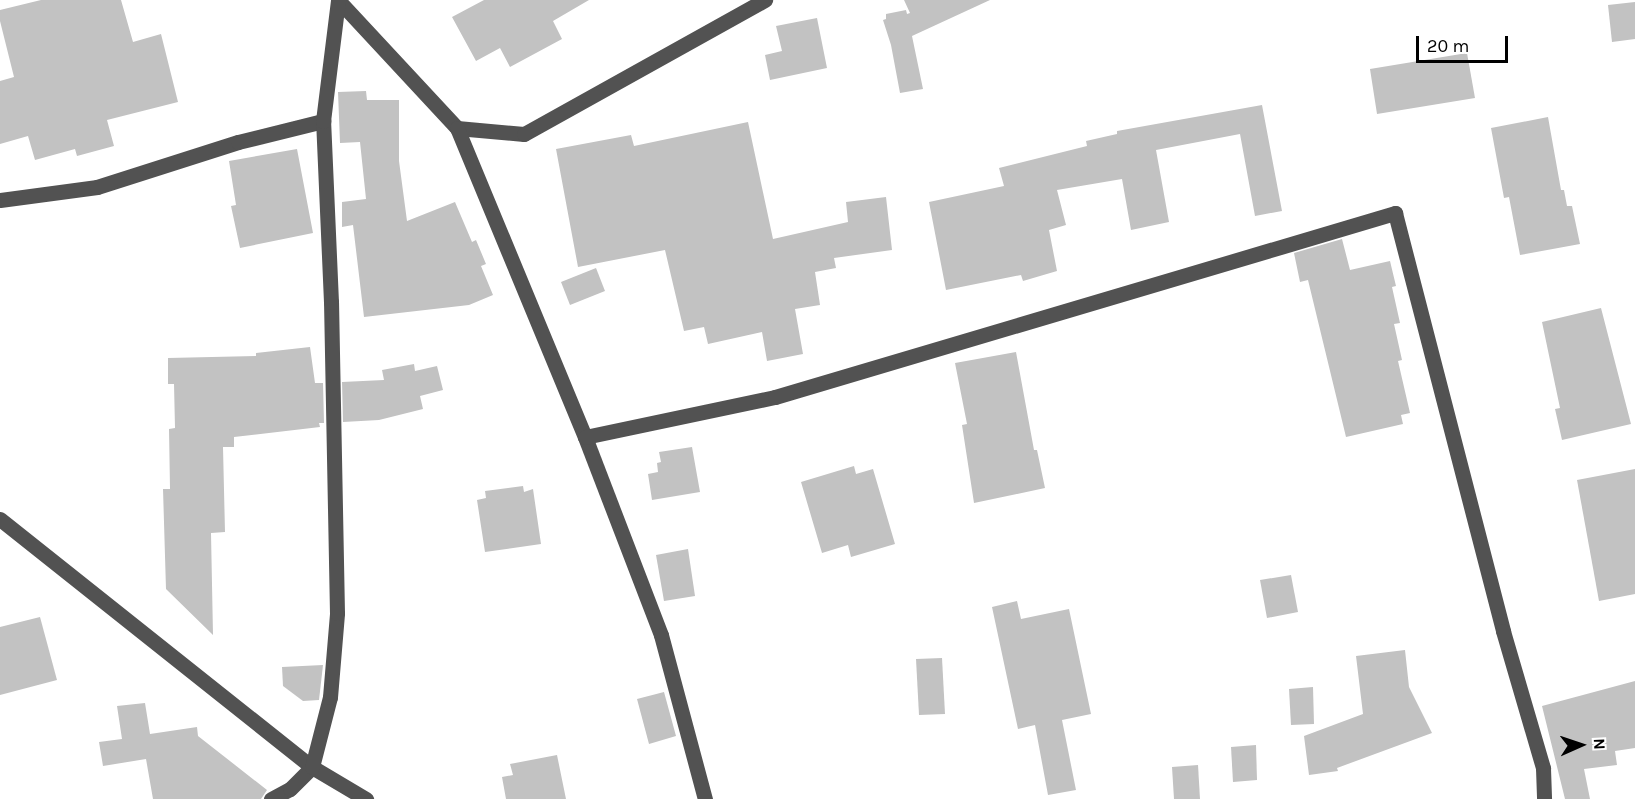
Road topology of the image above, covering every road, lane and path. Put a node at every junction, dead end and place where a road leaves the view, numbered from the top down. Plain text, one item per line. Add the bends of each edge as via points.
1 (338, 0) edge
2 (765, 0) edge
3 (323, 121) junction
4 (458, 128) junction
5 (0, 200) edge
6 (585, 437) junction
7 (0, 519) edge
8 (312, 767) junction
9 (271, 799) edge
10 (366, 799) edge
11 (705, 799) edge
12 (1544, 799) edge

1 - 3 street
1 - 4 street
2 - 4 street via 524,134
3 - 5 street via 238,142 97,187
3 - 8 street via 337,613 330,697
4 - 6 street
6 - 11 street via 661,634
6 - 12 street via 776,397 1395,213 1503,632 1543,768
7 - 8 street
8 - 9 street via 290,789
8 - 10 street

